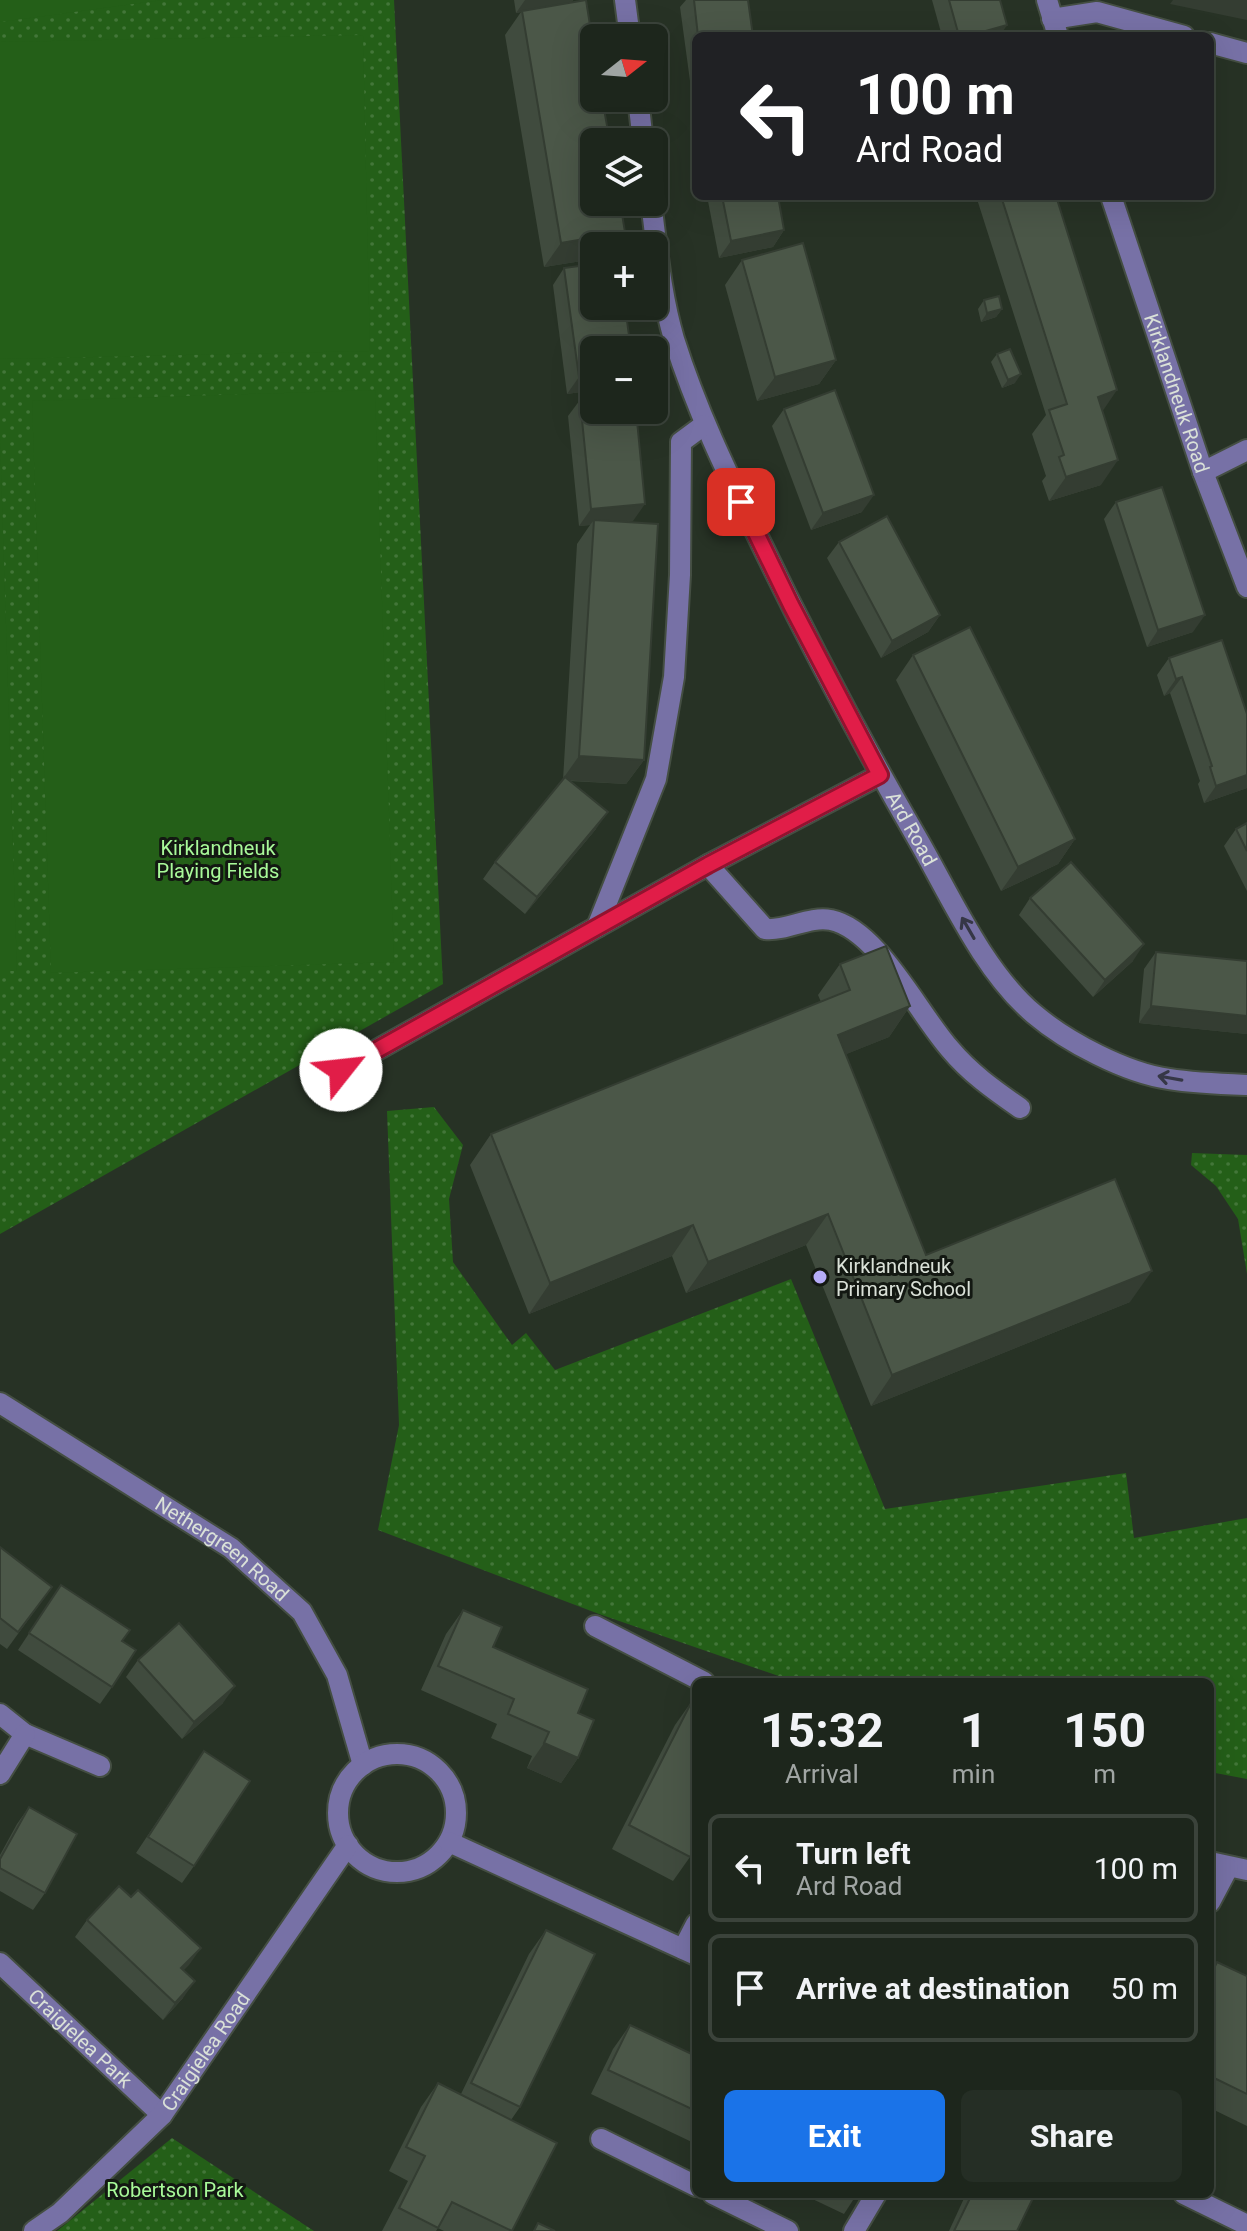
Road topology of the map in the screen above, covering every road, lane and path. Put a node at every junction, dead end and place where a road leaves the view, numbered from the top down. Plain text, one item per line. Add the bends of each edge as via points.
1 (625, 0) edge
2 (1052, 18) edge
3 (628, 24) edge
4 (1170, 32) edge
5 (1214, 44) edge
6 (1247, 53) edge
7 (1112, 200) edge
8 (653, 216) edge
9 (704, 425) junction
10 (1247, 450) edge
11 (1203, 472) junction
12 (1247, 587) edge
13 (880, 775) junction
14 (708, 865) junction
15 (597, 927) junction
16 (341, 1070) dead end
17 (1247, 1085) edge
18 (1020, 1108) dead end
19 (0, 1403) edge
20 (595, 1626) dead end
21 (696, 1678) edge
22 (0, 1714) edge
23 (25, 1734) junction
24 (363, 1765) junction
25 (100, 1766) dead end
26 (0, 1774) edge
27 (449, 1842) junction
28 (348, 1845) junction
29 (1228, 1867) edge
30 (1214, 1894) edge
31 (690, 1952) edge
32 (0, 1963) edge
33 (162, 2115) junction
34 (601, 2139) dead end
35 (692, 2184) edge
36 (721, 2198) edge
37 (874, 2198) edge
38 (1192, 2198) edge
39 (1247, 2225) edge
40 (34, 2231) edge
41 (788, 2231) edge
42 (854, 2231) edge

1 - 3 street
2 - 4 street via 1097,12
5 - 6 street
7 - 11 street, Kirklandneuk Road
8 - 9 street, Ard Road via 673,337
9 - 13 street, Ard Road
9 - 15 street via 681,442 674,677 656,779
10 - 11 street
11 - 12 street, Kirklandneuk Road
13 - 14 street
17 -> 13 street, Ard Road via 1166,1079 1113,1061 1033,1013 981,949
14 - 15 street
14 - 18 street via 765,929 833,920 869,942 952,1052 983,1083
15 - 16 street
19 - 24 street, Nethergreen Road via 231,1548 302,1612 337,1675
20 - 21 street
22 - 23 street
23 - 25 street
23 - 26 street
24 - 27 street via 400,1754 436,1769 456,1803
24 - 28 street via 341,1794 338,1811
27 - 28 street via 419,1868 399,1872 371,1865
27 - 31 street
28 - 33 street, Craigielea Road
29 - 30 street
32 - 33 street, Craigielea Park
33 - 40 street, Craigielea Road via 60,2213
34 - 35 street
36 - 41 street
37 - 42 street
38 - 39 street

